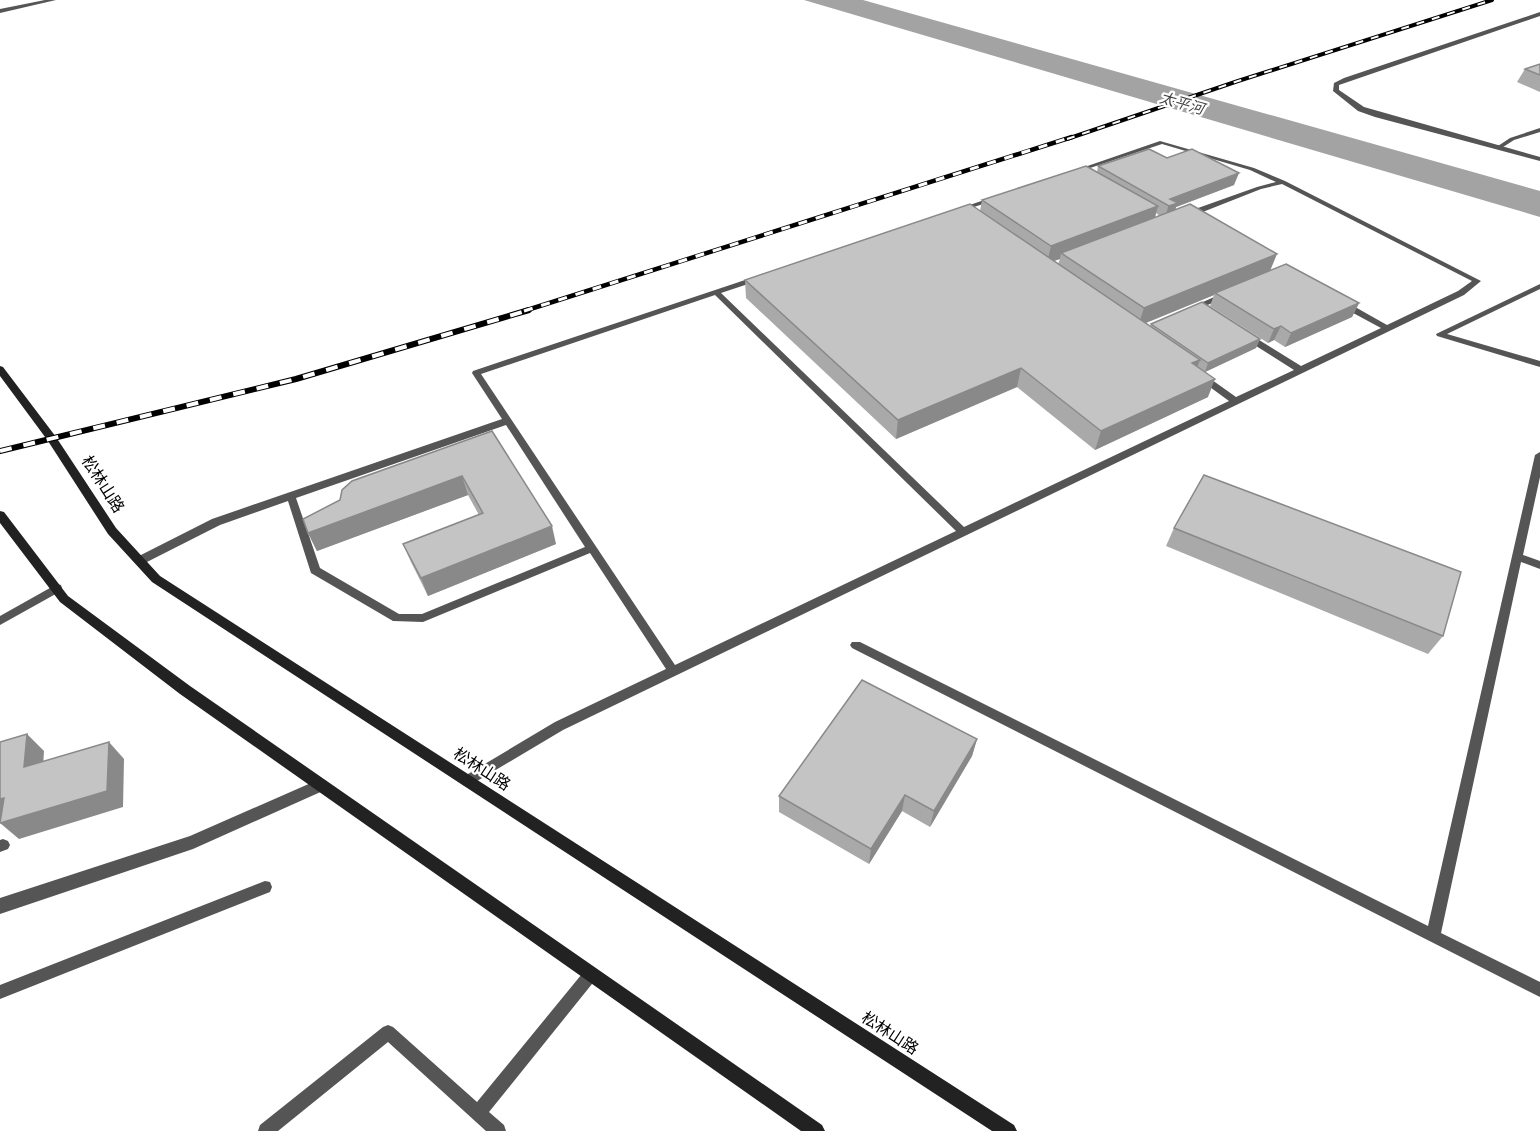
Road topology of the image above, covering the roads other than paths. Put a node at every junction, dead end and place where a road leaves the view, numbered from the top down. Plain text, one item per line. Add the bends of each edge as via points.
1 (52, 0) edge
2 (0, 11) edge
3 (1540, 14) edge
4 (1540, 130) edge
5 (1498, 148) junction
6 (1540, 159) edge
7 (1073, 172) junction
8 (1062, 176) edge
9 (1083, 177) edge
10 (1283, 182) junction
11 (1005, 195) edge
12 (960, 210) junction
13 (949, 213) edge
14 (970, 216) edge
15 (1198, 220) edge
16 (772, 273) edge
17 (1540, 286) edge
18 (716, 292) junction
19 (1231, 293) edge
20 (1336, 299) edge
21 (1199, 306) junction
22 (1209, 312) edge
23 (1179, 315) edge
24 (1386, 328) junction
25 (1240, 332) edge
26 (1540, 364) edge
27 (0, 369) edge
28 (1192, 369) edge
29 (1300, 370) junction
30 (1236, 401) junction
31 (507, 421) junction
32 (1540, 455) edge
33 (291, 496) junction
34 (0, 515) edge
35 (963, 532) junction
36 (592, 548) junction
37 (1518, 557) junction
38 (139, 561) junction
39 (1540, 565) edge
40 (57, 588) junction
41 (0, 621) edge
42 (856, 645) dead end
43 (674, 672) junction
44 (467, 781) junction
45 (320, 785) junction
46 (265, 887) dead end
47 (0, 906) edge
48 (1433, 936) junction
49 (591, 974) junction
50 (1540, 990) edge
51 (0, 992) edge
52 (478, 1113) junction
53 (267, 1131) edge
54 (498, 1131) edge
55 (816, 1131) edge
56 (1008, 1131) edge

1 - 2 lane
3 - 5 street via 1336,84 1336,92 1361,108
4 - 5 lane
5 - 6 street
7 - 8 lane
7 - 9 lane
7 - 10 lane via 1162,142
10 - 15 lane via 1184,216
10 - 24 lane via 1477,281 1461,293
11 - 12 lane
12 - 13 lane
12 - 14 lane
16 - 18 lane
17 - 26 lane via 1440,334
18 - 31 lane via 476,373
18 - 35 lane
19 - 21 lane
20 - 24 lane
21 - 22 lane
21 - 23 lane
24 - 29 lane
25 - 29 lane
27 - 38 street, 松林山路 via 112,531
28 - 30 lane
29 - 30 lane
30 - 35 lane
31 - 33 lane
31 - 36 lane
32 - 37 lane
33 - 36 lane via 315,570 397,618 423,618
33 - 38 lane via 216,522
34 - 40 street
35 - 43 lane
36 - 43 lane
37 - 39 lane
37 - 48 lane
38 - 44 street, 松林山路 via 156,579
40 - 41 lane
40 - 45 street via 64,599 185,690
42 - 48 lane
43 - 44 lane via 559,726
44 - 56 street, 松林山路
45 - 47 street via 193,842
45 - 49 street
46 - 51 lane
48 - 50 lane
49 - 52 lane
49 - 55 street
52 - 53 lane via 388,1032
52 - 54 lane

